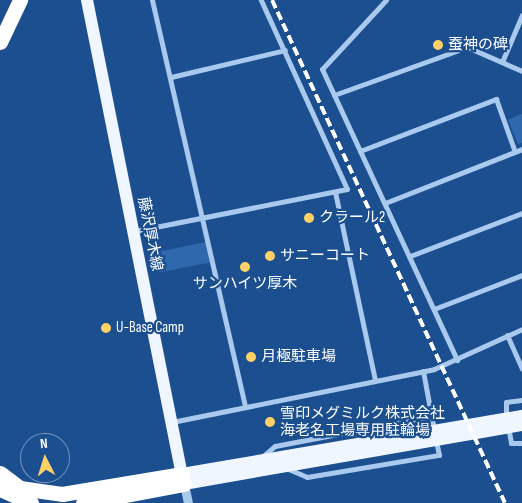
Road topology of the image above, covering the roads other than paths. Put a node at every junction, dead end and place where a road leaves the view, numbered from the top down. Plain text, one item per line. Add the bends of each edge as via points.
1 (20, 0) edge
2 (88, 0) edge
3 (152, 0) edge
4 (261, 0) edge
5 (386, 0) edge
6 (522, 15) edge
7 (0, 42) edge
8 (285, 50) junction
9 (502, 62) junction
10 (522, 71) edge
11 (171, 77) junction
12 (334, 95) junction
13 (522, 149) edge
14 (360, 151) junction
15 (515, 152) junction
16 (335, 192) junction
17 (385, 203) junction
18 (522, 213) edge
19 (205, 218) junction
20 (132, 232) junction
21 (410, 256) junction
22 (522, 275) edge
23 (434, 309) junction
24 (522, 329) edge
25 (507, 336) junction
26 (457, 360) junction
27 (522, 369) edge
28 (423, 371) junction
29 (375, 380) junction
30 (522, 400) edge
31 (245, 407) junction
32 (431, 416) junction
33 (522, 416) edge
34 (171, 422) junction
35 (522, 425) edge
36 (522, 443) edge
37 (353, 449) junction
38 (258, 460) junction
39 (284, 466) junction
40 (0, 474) edge
41 (183, 479) junction
42 (0, 489) edge
43 (31, 503) edge
44 (83, 503) edge
45 (188, 503) edge

1 - 7 highway
2 - 20 main road, 藤沢厚木線
3 - 11 street
4 - 8 street
5 - 12 street via 322,69
6 - 9 street
8 - 11 street
8 - 16 street via 347,189
9 - 10 street
9 - 12 street via 467,47 459,48
11 - 19 street
12 - 14 street
13 - 15 street
14 - 15 street via 496,99
14 - 17 street
15 - 17 street
16 - 19 street
16 - 29 street
17 - 21 street
18 - 21 street
19 - 20 street
19 - 31 street
20 - 34 main road, 藤沢厚木線
21 - 23 street
22 - 23 street
23 - 26 street
24 - 25 street
25 - 26 street
25 - 27 street
26 - 28 street
28 - 29 street
28 - 32 street
29 - 31 street
30 - 36 street via 504,406 511,443
31 - 34 street
32 - 38 street via 275,446
32 - 39 street via 439,454 307,477
33 - 37 main road
34 - 41 main road, 藤沢厚木線
35 - 37 main road
37 - 38 main road
37 - 39 main road
38 - 41 main road
39 - 41 main road
40 - 41 highway via 20,488 62,494
41 - 44 highway
41 - 45 street
42 - 43 highway

